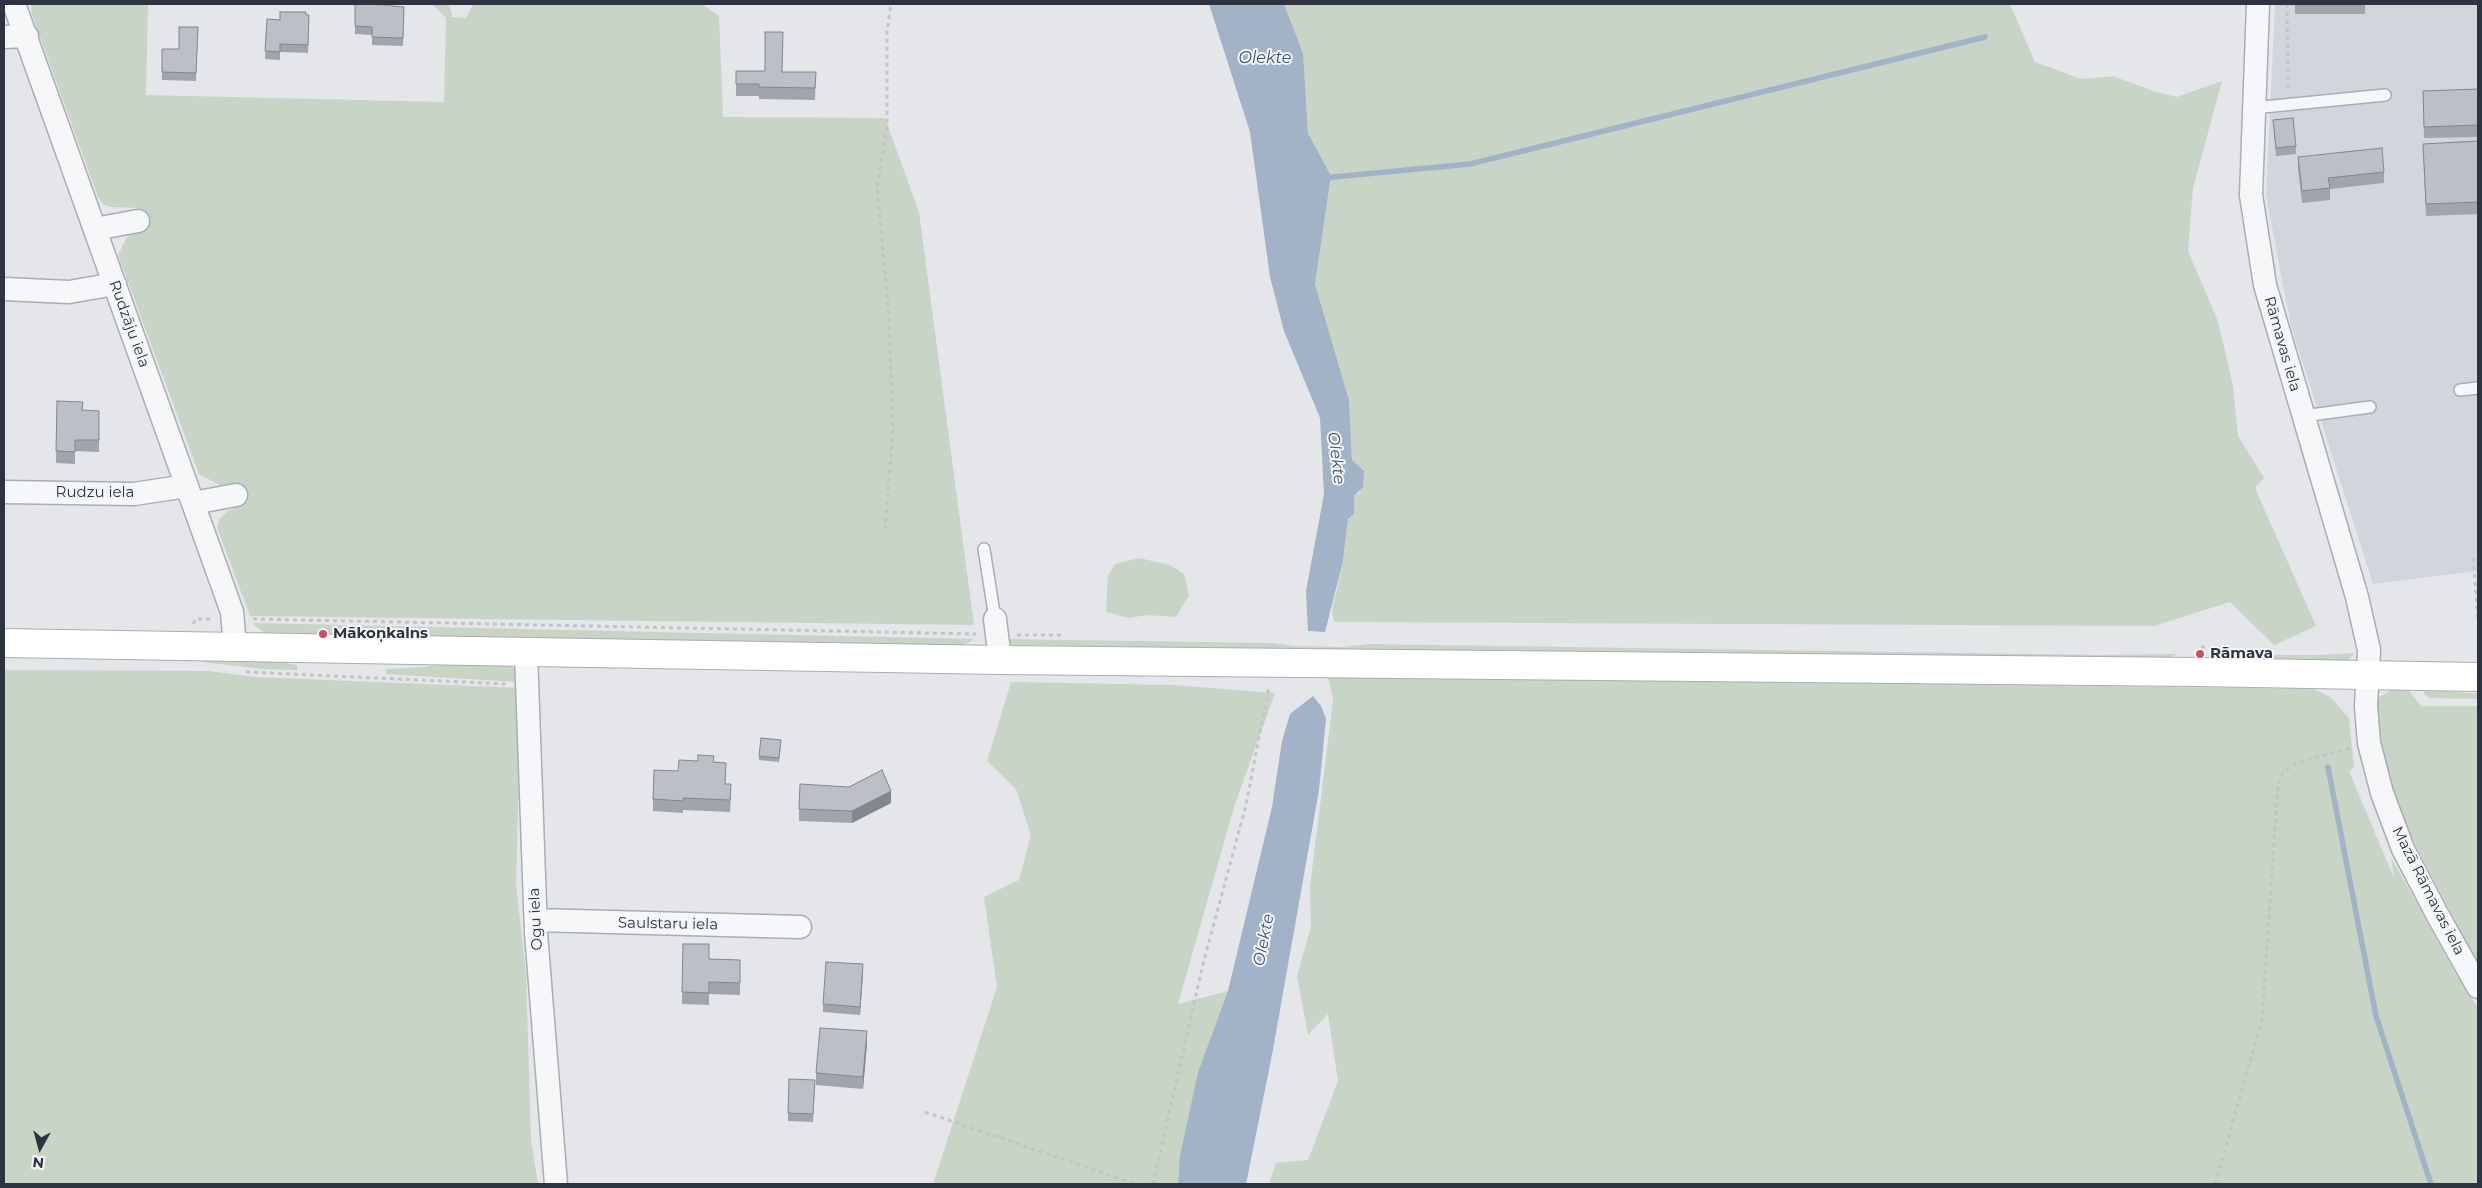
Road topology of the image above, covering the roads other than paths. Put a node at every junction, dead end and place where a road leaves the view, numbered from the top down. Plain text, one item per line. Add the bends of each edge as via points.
1 (14, 4) edge
2 (2258, 4) edge
3 (27, 36) junction
4 (4, 37) edge
5 (2385, 95) dead end
6 (2253, 108) junction
7 (138, 221) dead end
8 (95, 229) junction
9 (115, 284) junction
10 (4, 289) edge
11 (2478, 388) edge
12 (2460, 390) dead end
13 (2370, 407) dead end
14 (2303, 416) junction
15 (4, 492) edge
16 (190, 495) junction
17 (236, 495) dead end
18 (984, 549) dead end
19 (997, 638) junction
20 (4, 643) edge
21 (235, 647) junction
22 (526, 653) junction
23 (2368, 675) junction
24 (2478, 677) edge
25 (536, 920) junction
26 (800, 927) dead end
27 (2478, 986) edge
28 (556, 1184) edge

1 - 3 street, Rudzāju iela
2 - 6 street, Rāmavas iela
3 - 4 street
3 - 8 street, Rudzāju iela
5 - 6 lane
6 - 14 street, Rāmavas iela via 2251,195 2265,285
7 - 8 street
8 - 9 street, Rudzāju iela
9 - 10 street via 69,292
9 - 16 street, Rudzāju iela
11 - 12 lane
13 - 14 lane
14 - 23 street, Rāmavas iela via 2357,597 2369,650
15 - 16 street, Rudzu iela
16 - 17 street, Rudzu iela
16 - 21 street, Rudzāju iela via 234,619
18 - 19 lane
19 - 22 main road
19 - 23 main road via 1274,663
20 - 21 main road
21 - 22 main road
22 - 25 street, Ogu iela
23 - 24 main road
23 - 27 street, Mazā Rāmavas iela via 2369,743 2382,793 2403,849
25 - 26 street, Saulstaru iela
25 - 28 street, Ogu iela

